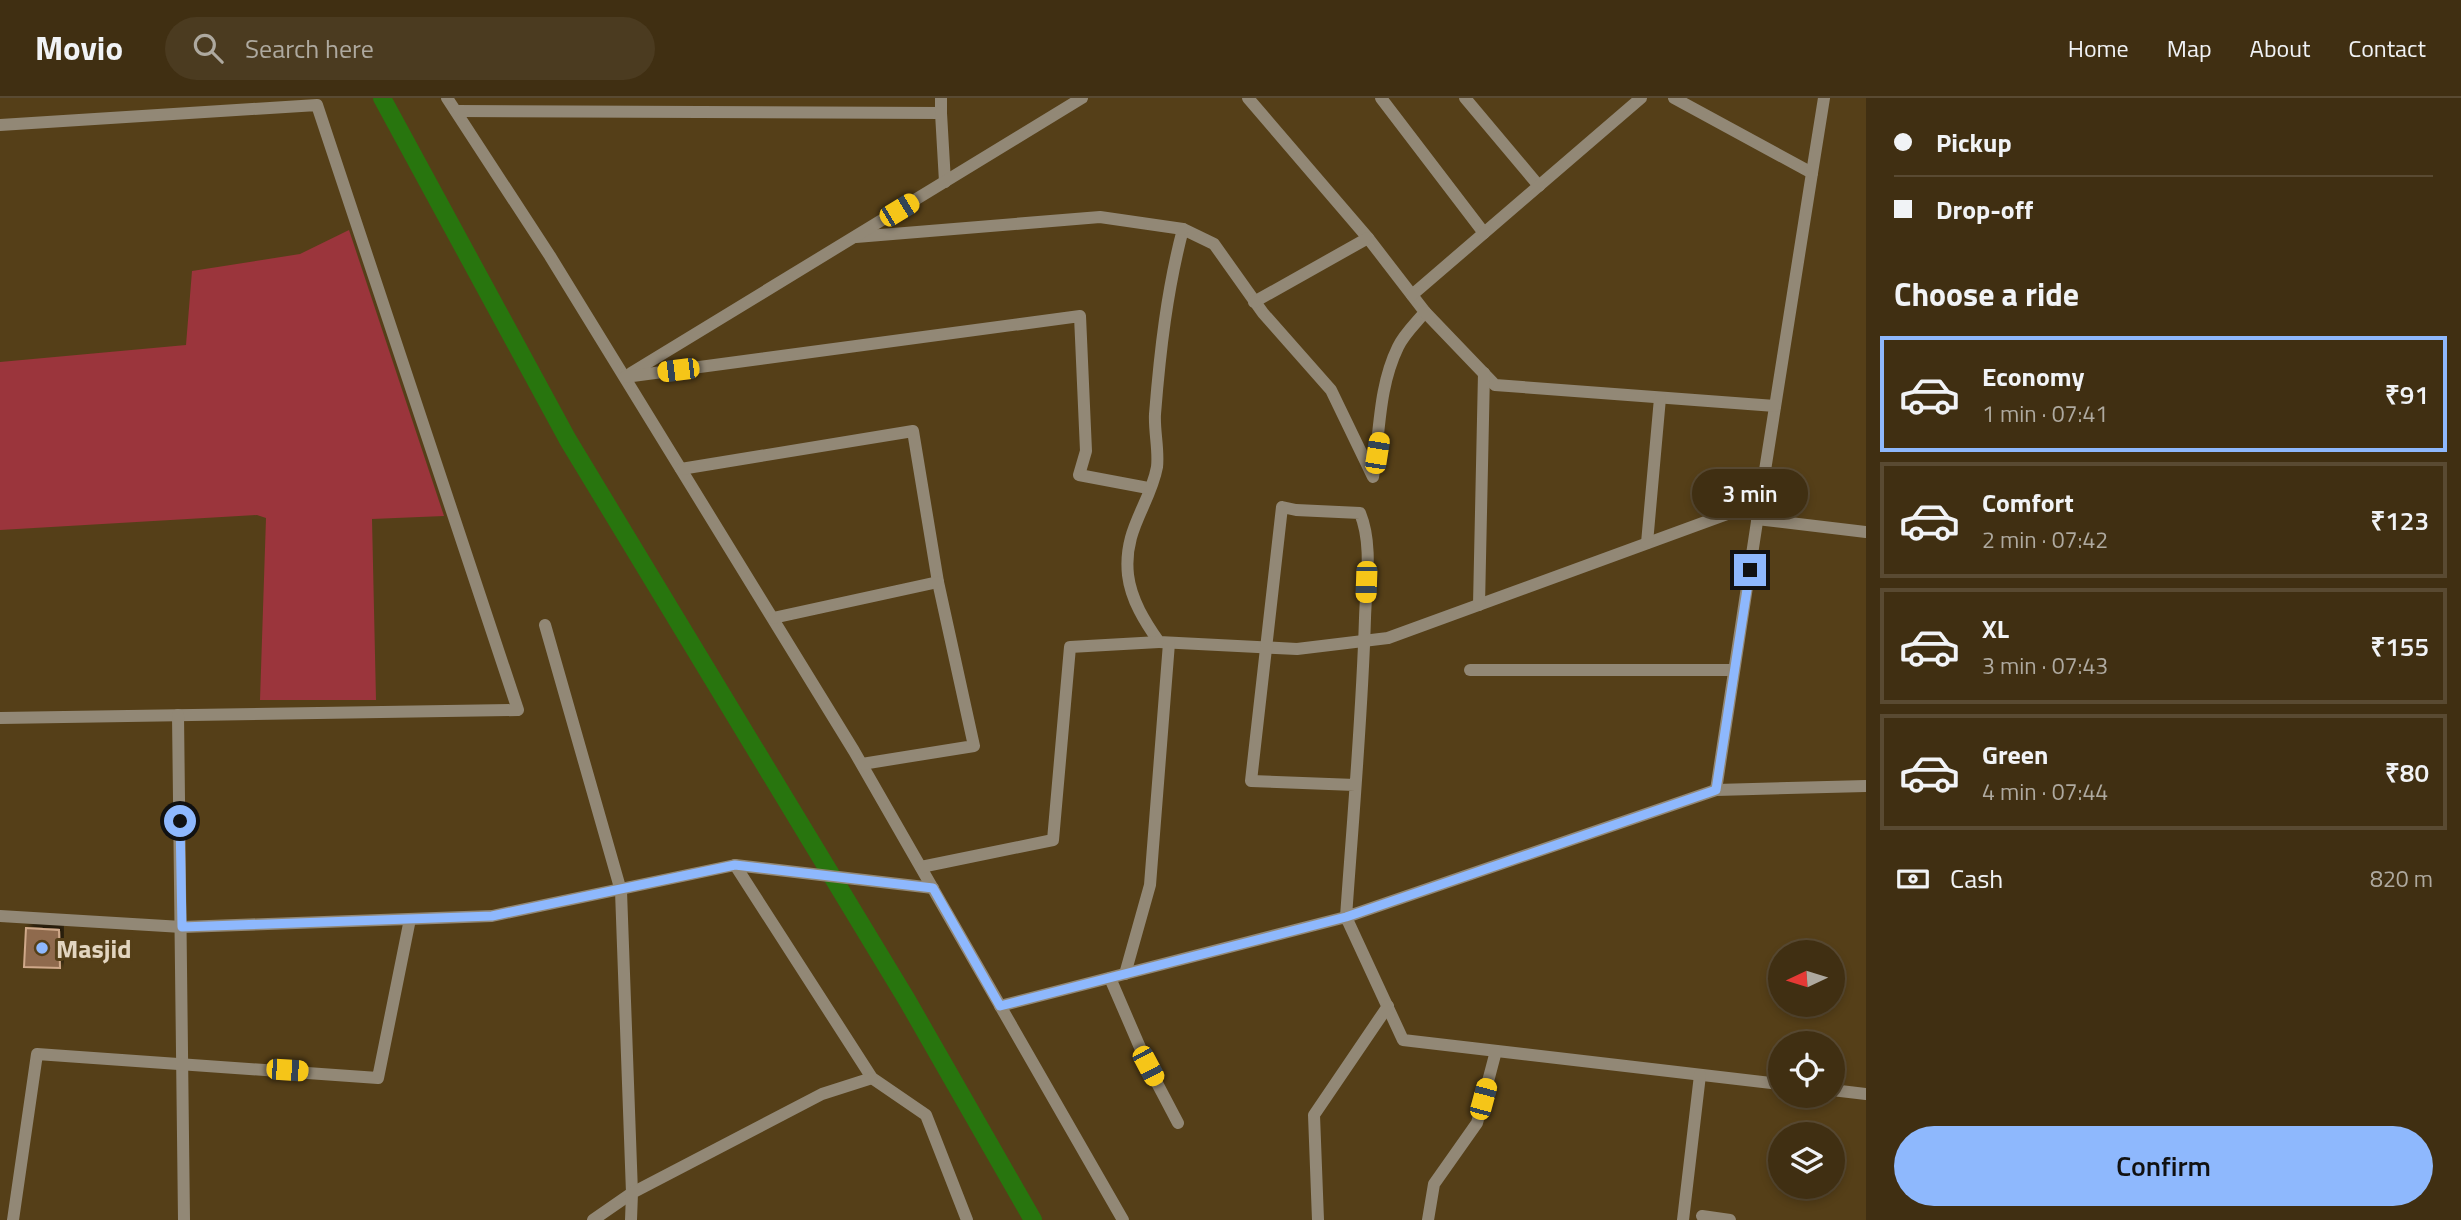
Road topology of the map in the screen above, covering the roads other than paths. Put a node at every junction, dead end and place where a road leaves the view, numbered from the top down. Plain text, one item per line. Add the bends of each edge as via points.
1 (447, 98) edge
2 (941, 98) edge
3 (1082, 98) edge
4 (1248, 98) edge
5 (1381, 98) edge
6 (1465, 98) edge
7 (1641, 98) edge
8 (1674, 98) edge
9 (1824, 98) edge
10 (244, 104) edge
11 (456, 111) junction
12 (941, 113) junction
13 (0, 125) edge
14 (1812, 173) junction
15 (945, 182) junction
16 (1539, 186) junction
17 (1183, 229) junction
18 (1484, 233) junction
19 (853, 238) junction
20 (1368, 238) junction
21 (1412, 295) junction
22 (1254, 302) junction
23 (1425, 312) junction
24 (1484, 373) junction
25 (625, 377) junction
26 (1660, 398) junction
27 (1775, 406) junction
28 (681, 469) junction
29 (1148, 488) junction
30 (1760, 502) junction
31 (1758, 519) junction
32 (1866, 532) edge
33 (1647, 543) junction
34 (938, 582) junction
35 (1479, 605) junction
36 (773, 618) junction
37 (545, 625) dead end
38 (1364, 641) junction
39 (1164, 642) junction
40 (1267, 648) junction
41 (1470, 670) dead end
42 (1734, 670) junction
43 (178, 715) junction
44 (0, 718) edge
45 (862, 764) junction
46 (1355, 785) junction
47 (1866, 786) edge
48 (1716, 790) junction
49 (735, 865) junction
50 (921, 867) junction
51 (933, 888) junction
52 (621, 891) junction
53 (0, 916) edge
54 (1346, 917) junction
55 (410, 919) junction
56 (182, 927) junction
57 (1125, 974) junction
58 (1110, 978) junction
59 (1000, 1006) junction
60 (1388, 1006) junction
61 (1496, 1051) junction
62 (183, 1063) junction
63 (1700, 1074) junction
64 (872, 1078) junction
65 (1768, 1082) edge
66 (1845, 1092) edge
67 (1866, 1094) edge
68 (1178, 1123) dead end
69 (632, 1193) junction
70 (1702, 1216) dead end
71 (13, 1220) edge
72 (184, 1220) edge
73 (593, 1220) edge
74 (631, 1220) edge
75 (967, 1220) edge
76 (1123, 1220) edge
77 (1318, 1220) edge
78 (1428, 1220) edge
79 (1683, 1220) edge
80 (1730, 1220) edge

1 - 11 street
2 - 12 street
3 - 15 street
4 - 20 street
5 - 18 street
6 - 16 street
7 - 16 street
8 - 14 street
9 - 14 street
10 - 13 street
10 - 43 street via 317,105 518,710
11 - 12 street
11 - 25 street
12 - 15 street
14 - 27 street
15 - 19 street
16 - 18 street
17 - 19 street via 1100,217
17 - 22 street via 1214,244
17 - 29 street via 1161,341 1157,467
18 - 21 street
19 - 25 street
20 - 21 street
20 - 22 street
21 - 23 street
22 - 23 street via 1331,390 1373,477 1381,429 1381,390 1398,345
23 - 24 street
24 - 26 street via 1495,385
24 - 35 street
25 - 28 street
25 - 29 street via 1080,316 1086,451 1079,475
26 - 27 street
26 - 33 street
27 - 30 street
28 - 34 street via 913,431
28 - 36 street
29 - 39 street via 1131,531 1128,575 1141,616
30 - 31 street
30 - 33 street
31 - 32 street
31 - 42 street
33 - 35 street
34 - 36 street
34 - 45 street via 974,746
35 - 38 street via 1388,638
36 - 45 street
37 - 52 street
38 - 40 street
38 - 40 street via 1368,532 1360,513 1282,507
38 - 46 street
39 - 40 street
39 - 50 street via 1070,647 1053,840
39 - 57 street via 1150,885
40 - 46 street via 1251,781
41 - 42 street
42 - 48 street
43 - 44 street
43 - 56 street
45 - 50 street
46 - 54 street
47 - 48 street
48 - 54 street
49 - 51 street
49 - 52 street
49 - 64 street
50 - 51 street
51 - 59 street
52 - 55 street via 492,916
52 - 69 street
53 - 56 street
54 - 57 street
54 - 60 street
55 - 56 street
55 - 62 street via 378,1077
56 - 62 street
57 - 58 street
58 - 59 street
58 - 68 street
59 - 76 street
60 - 61 street via 1403,1040
60 - 77 street via 1314,1115
61 - 63 street
61 - 78 street via 1477,1123 1434,1184
62 - 71 street via 37,1054
62 - 72 street
63 - 65 street
63 - 79 street
64 - 69 street via 822,1094
64 - 75 street via 926,1115
66 - 67 street
69 - 73 street
69 - 74 street
70 - 80 street

